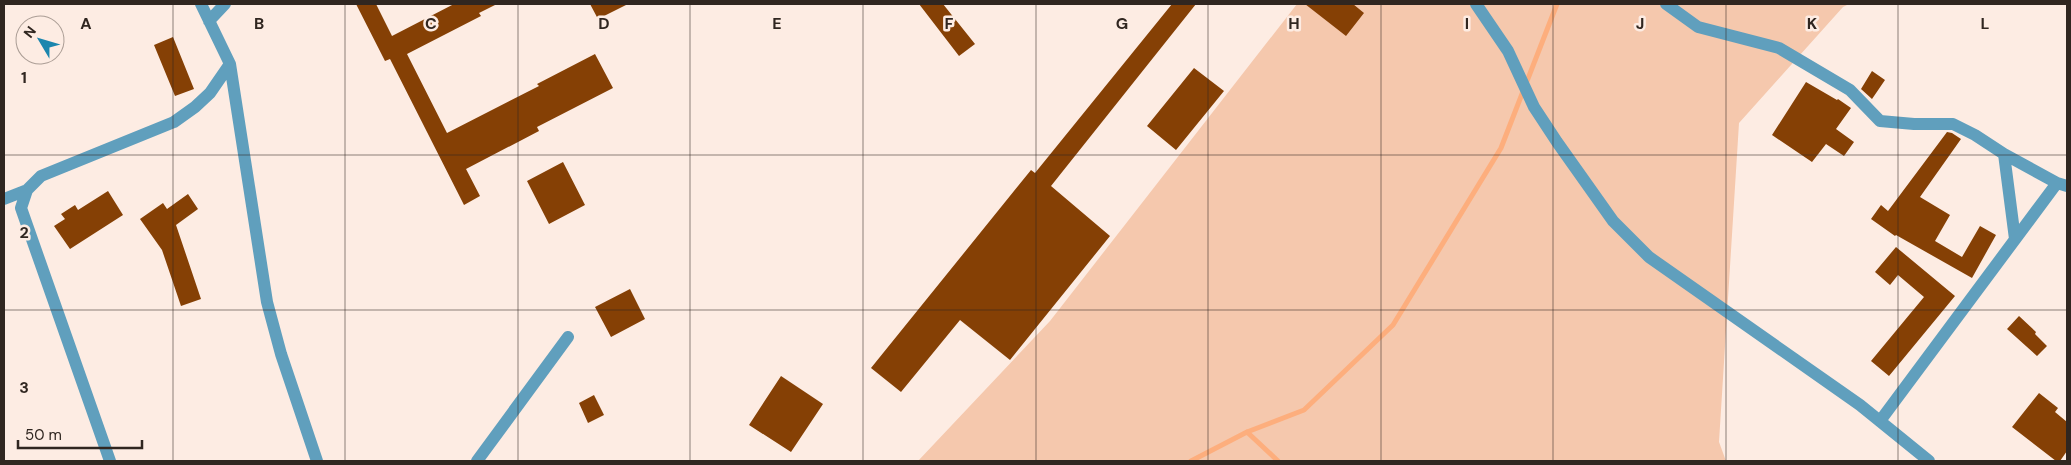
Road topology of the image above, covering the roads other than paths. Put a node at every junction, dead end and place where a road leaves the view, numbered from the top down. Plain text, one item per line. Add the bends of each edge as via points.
1 (201, 4) edge
2 (225, 4) edge
3 (1476, 4) edge
4 (1666, 4) edge
5 (209, 21) junction
6 (230, 64) junction
7 (2004, 154) junction
8 (2062, 184) edge
9 (26, 190) junction
10 (4, 199) edge
11 (2015, 239) junction
12 (568, 337) dead end
13 (1880, 421) junction
14 (110, 461) edge
15 (317, 461) edge
16 (477, 461) edge
17 (1929, 461) edge

1 - 5 street
2 - 5 street
3 - 13 street via 1508,51 1534,107 1613,221 1649,257
4 - 7 street via 1698,27 1779,48 1850,90 1880,121 1953,124
5 - 6 street
6 - 9 street via 210,93 174,122 41,176
6 - 15 street via 267,302
7 - 8 street
7 - 11 street
8 - 11 street
9 - 10 street
9 - 14 street via 21,208
11 - 13 street
12 - 16 street
13 - 17 street

